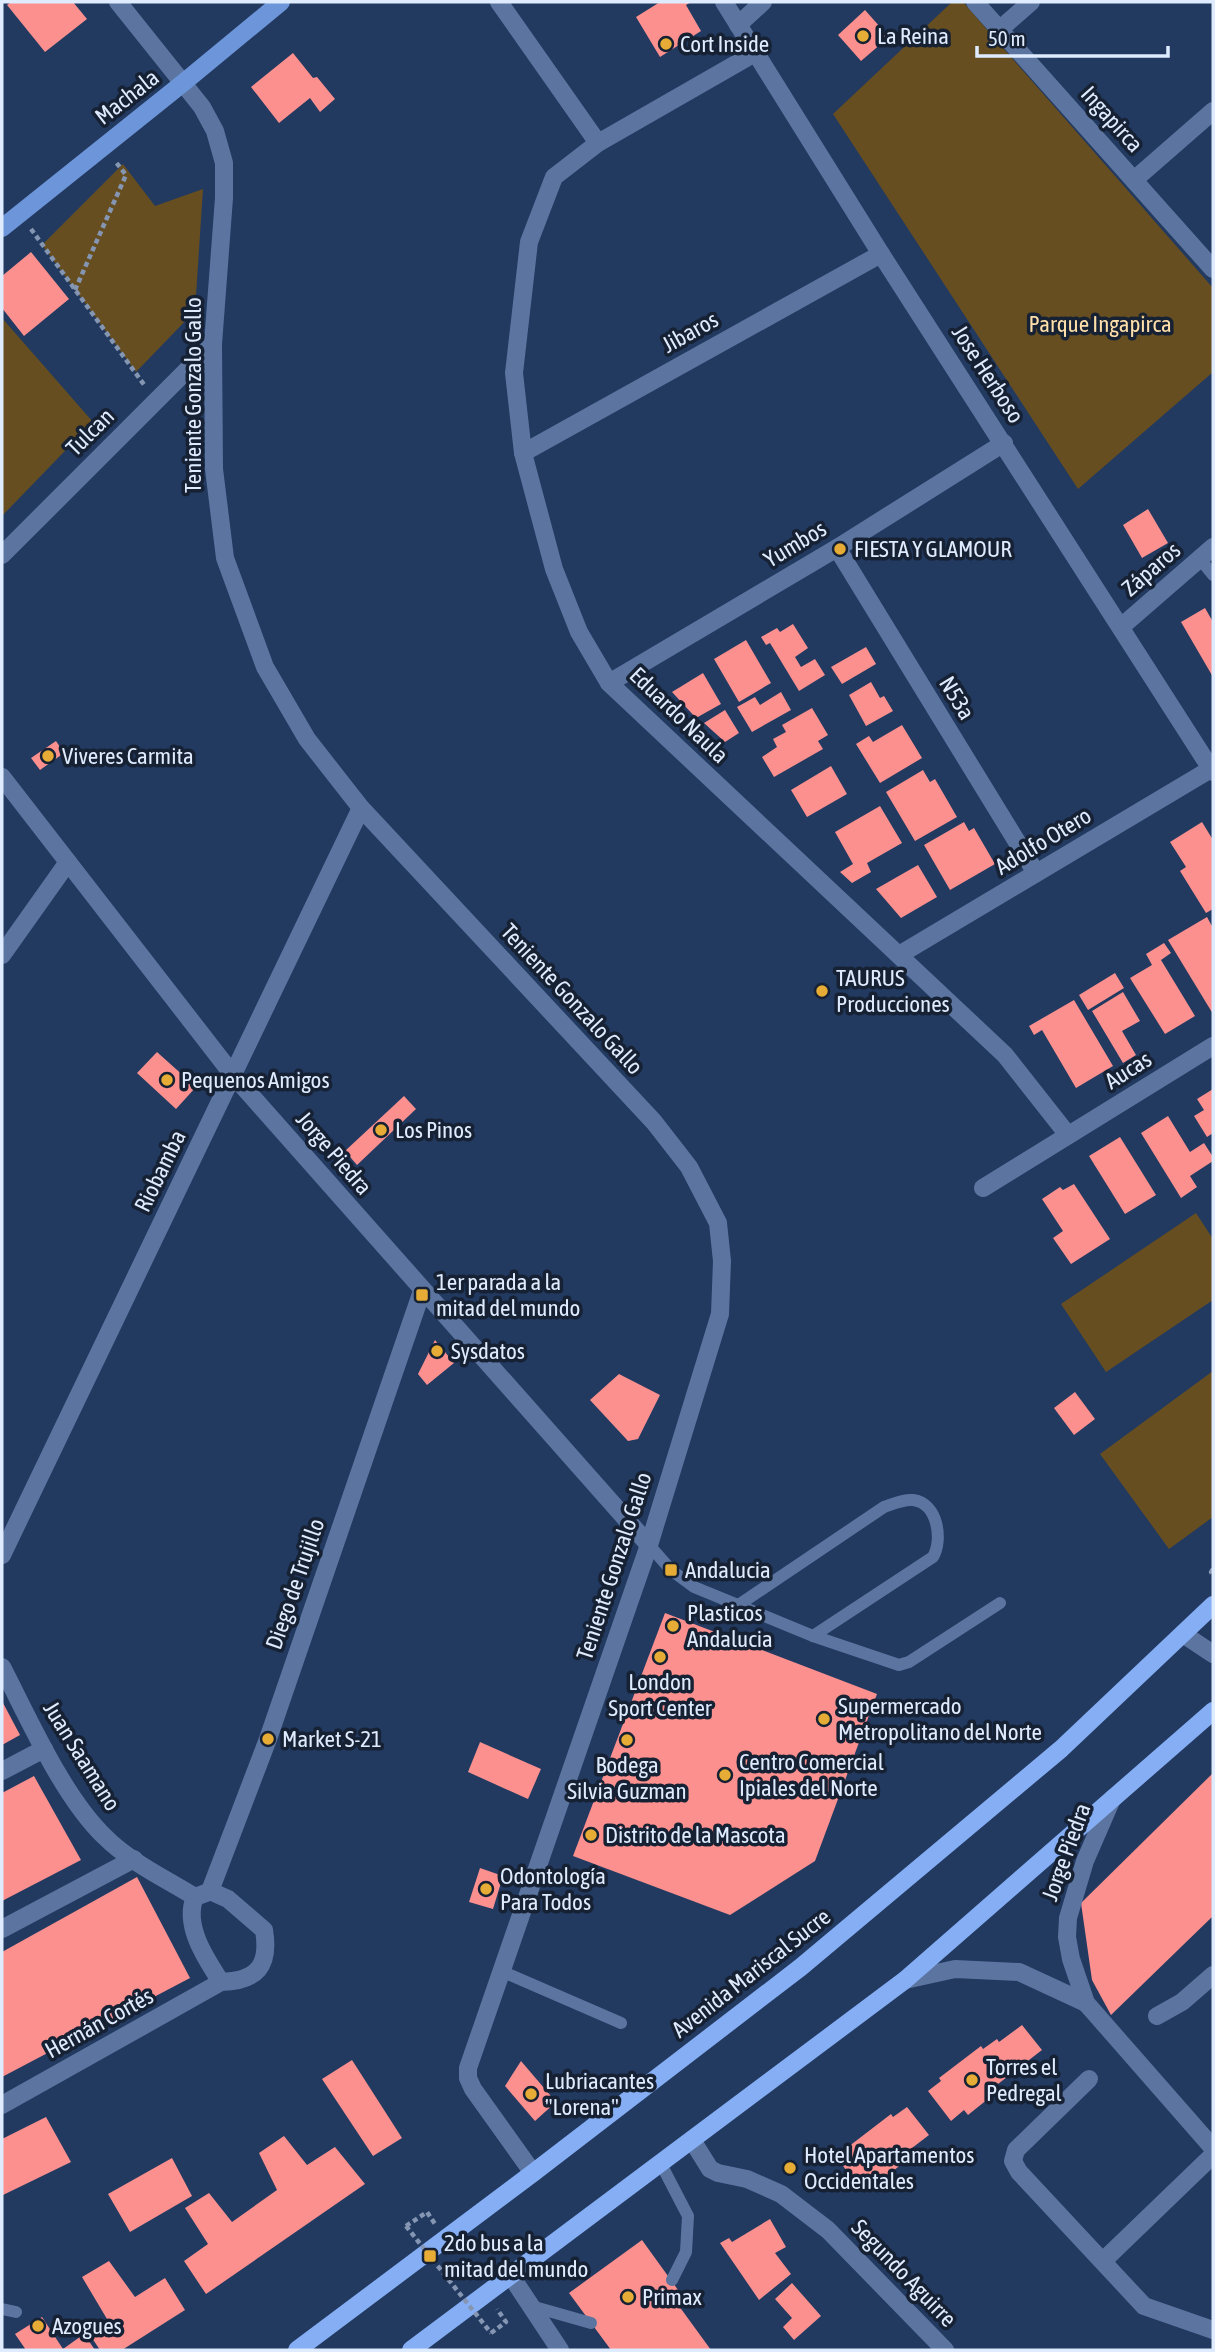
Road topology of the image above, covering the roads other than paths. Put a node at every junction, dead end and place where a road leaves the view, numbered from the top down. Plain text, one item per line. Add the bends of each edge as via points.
1 (118, 2) edge
2 (281, 2) edge
3 (499, 2) edge
4 (724, 2) edge
5 (763, 2) edge
6 (975, 2) edge
7 (1031, 2) edge
8 (738, 25) junction
9 (999, 30) junction
10 (755, 53) junction
11 (184, 83) junction
12 (1213, 111) edge
13 (598, 143) junction
14 (1134, 180) junction
15 (2, 228) edge
16 (881, 254) junction
17 (1213, 269) edge
18 (213, 344) junction
19 (1004, 443) junction
20 (523, 453) junction
21 (837, 548) junction
22 (1207, 553) edge
23 (2, 555) edge
24 (1213, 575) edge
25 (1121, 627) junction
26 (609, 683) junction
27 (1212, 771) edge
28 (2, 777) edge
29 (361, 808) junction
30 (68, 862) junction
31 (1036, 873) junction
32 (2, 955) edge
33 (899, 955) junction
34 (1213, 1046) edge
35 (233, 1075) junction
36 (1068, 1135) junction
37 (984, 1188) dead end
38 (422, 1291) junction
39 (649, 1545) junction
40 (2, 1555) edge
41 (1000, 1602) dead end
42 (740, 1604) junction
43 (1213, 1605) edge
44 (1184, 1633) junction
45 (813, 1636) junction
46 (1213, 1654) edge
47 (2, 1667) edge
48 (1213, 1712) edge
49 (44, 1749) junction
50 (2, 1771) edge
51 (1112, 1799) junction
52 (134, 1859) junction
53 (203, 1894) junction
54 (2, 1929) edge
55 (501, 1971) junction
56 (1213, 1975) edge
57 (905, 1979) junction
58 (221, 1982) junction
59 (1086, 2003) junction
60 (1157, 2016) dead end
61 (621, 2023) dead end
62 (1089, 2079) dead end
63 (2, 2105) edge
64 (692, 2140) junction
65 (1213, 2148) edge
66 (1213, 2155) edge
67 (661, 2164) junction
68 (533, 2173) junction
69 (1102, 2261) junction
70 (511, 2276) junction
71 (672, 2280) dead end
72 (530, 2306) junction
73 (2, 2309) edge
74 (16, 2312) dead end
75 (591, 2323) dead end
76 (1213, 2330) edge
77 (297, 2350) edge
78 (411, 2350) edge
79 (560, 2350) edge
80 (945, 2350) edge

1 - 11 street, Teniente Gonzalo Gallo
2 - 11 main road, Machala
3 - 13 street
4 - 8 street, Jose Herboso
5 - 8 street
6 - 9 street, Ingapirca
7 - 9 street
8 - 10 street, Jose Herboso
9 - 14 street, Ingapirca
10 - 13 street, Eduardo Naula
10 - 16 street, Jose Herboso
11 - 15 main road, Machala
11 - 18 street, Teniente Gonzalo Gallo via 215,131 224,163
12 - 14 street
13 - 20 street, Eduardo Naula via 554,177 529,242 514,373
14 - 17 street, Ingapirca
16 - 19 street, Jose Herboso
16 - 20 street, Jibaros
18 - 23 street, Tulcan
18 - 29 street, Teniente Gonzalo Gallo via 214,469 225,558 265,667 307,739
19 - 21 street, Yumbos
19 - 25 street, Jose Herboso
20 - 26 street, Eduardo Naula via 554,569 579,632
21 - 26 street, Yumbos
21 - 31 street, N53a
22 - 24 lane
22 - 25 street, Záparos
25 - 27 street, Jose Herboso
26 - 33 street, Eduardo Naula
27 - 31 street, Adolfo Otero
28 - 30 street, Jorge Piedra
29 - 35 street, Riobamba
29 - 39 street, Teniente Gonzalo Gallo via 654,1122 690,1167 718,1223 720,1314
30 - 32 street
30 - 35 street, Jorge Piedra
31 - 33 street, Adolfo Otero
33 - 36 street, Eduardo Naula via 1005,1055
34 - 36 street, Aucas
35 - 38 street, Jorge Piedra
35 - 40 street, Riobamba
36 - 37 street, Aucas
38 - 39 street, Jorge Piedra
38 - 53 street, Diego de Trujillo via 268,1739
39 - 42 lane via 694,1587
39 - 55 street, Teniente Gonzalo Gallo
41 - 45 lane via 899,1665
42 - 45 lane
42 - 45 lane via 884,1507 911,1500 922,1503 938,1529 933,1557
43 - 44 main road, Avenida Mariscal Sucre
44 - 46 street
44 - 68 main road, Avenida Mariscal Sucre via 1061,1749 801,1967
47 - 49 street, Juan Saamano
48 - 51 main road
49 - 50 street
49 - 52 street, Juan Saamano via 105,1838
51 - 57 main road
51 - 59 street, Jorge Piedra via 1085,1861 1068,1918 1071,1959
52 - 53 street, Juan Saamano
52 - 54 street
53 - 58 street via 190,1908 191,1920 205,1959
53 - 58 street via 228,1899 264,1930 267,1950 257,1972 241,1981
55 - 61 lane
55 - 68 street, Teniente Gonzalo Gallo via 468,2078
56 - 60 street
57 - 59 street, Jorge Piedra via 955,1969 1020,1972
57 - 64 main road
58 - 63 street, Hernán Cortés
59 - 65 street, Jorge Piedra
62 - 69 street via 1016,2150 1013,2161
64 - 67 main road
64 - 80 street, Segundo Aguirre via 710,2168 781,2194 828,2230
66 - 69 street
67 - 70 main road
67 - 71 lane via 688,2216 685,2252
68 - 77 main road, Avenida Mariscal Sucre
69 - 76 street via 1144,2306
70 - 72 street
70 - 78 main road
72 - 75 lane
72 - 79 street
73 - 74 lane

